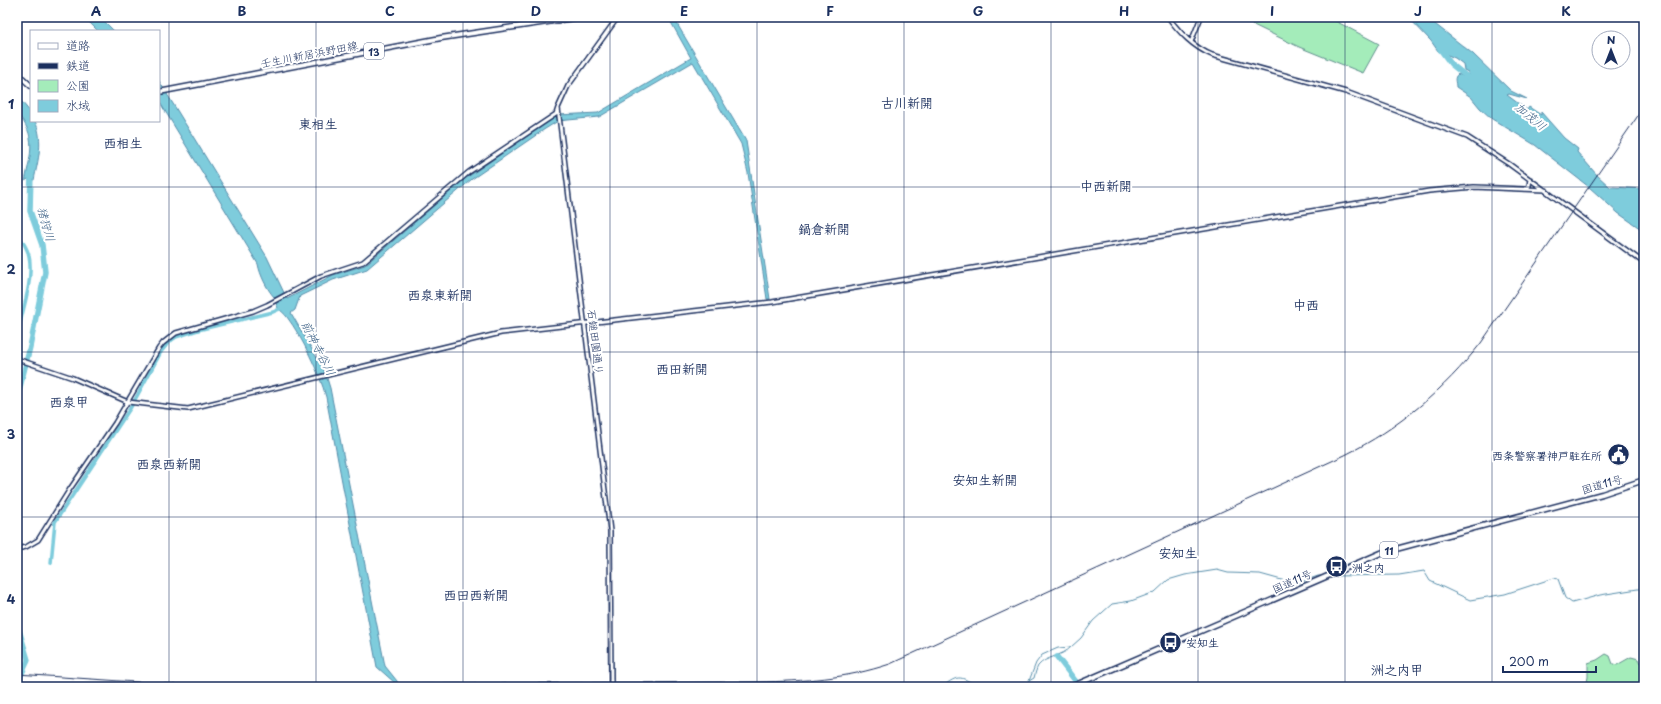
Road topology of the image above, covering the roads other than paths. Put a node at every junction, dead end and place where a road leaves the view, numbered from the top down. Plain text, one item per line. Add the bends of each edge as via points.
1 (580, 17) edge
2 (618, 17) edge
3 (1168, 17) edge
4 (1201, 17) edge
5 (1191, 42) junction
6 (17, 74) edge
7 (30, 85) edge
8 (160, 92) edge
9 (558, 108) junction
10 (1530, 179) junction
11 (1525, 189) junction
12 (1546, 190) junction
13 (1644, 263) edge
14 (585, 323) junction
15 (17, 359) edge
16 (131, 402) junction
17 (1644, 480) edge
18 (17, 549) edge
19 (611, 687) edge
20 (1071, 687) edge

1 - 8 main road, 壬生川新居浜野田線 / 13 via 441,38
2 - 9 street via 568,86
3 - 5 street
4 - 5 street
5 - 10 street via 1212,55 1346,92 1455,132 1479,144
6 - 7 main road
9 - 14 street, 石鎚田園通り
9 - 16 street via 556,114 469,172 363,262 321,276 274,302 170,337 159,348
10 - 11 street via 1529,186
10 - 12 street
11 - 12 street
11 - 14 street via 1474,187 1429,191 772,302
12 - 13 street
14 - 16 street via 501,333 188,408
14 - 19 street, 石鎚田園通り, bridge via 610,531
15 - 16 street
16 - 18 street via 38,540
17 - 20 main road, 国道11号 / 11 via 1602,494 1381,553

